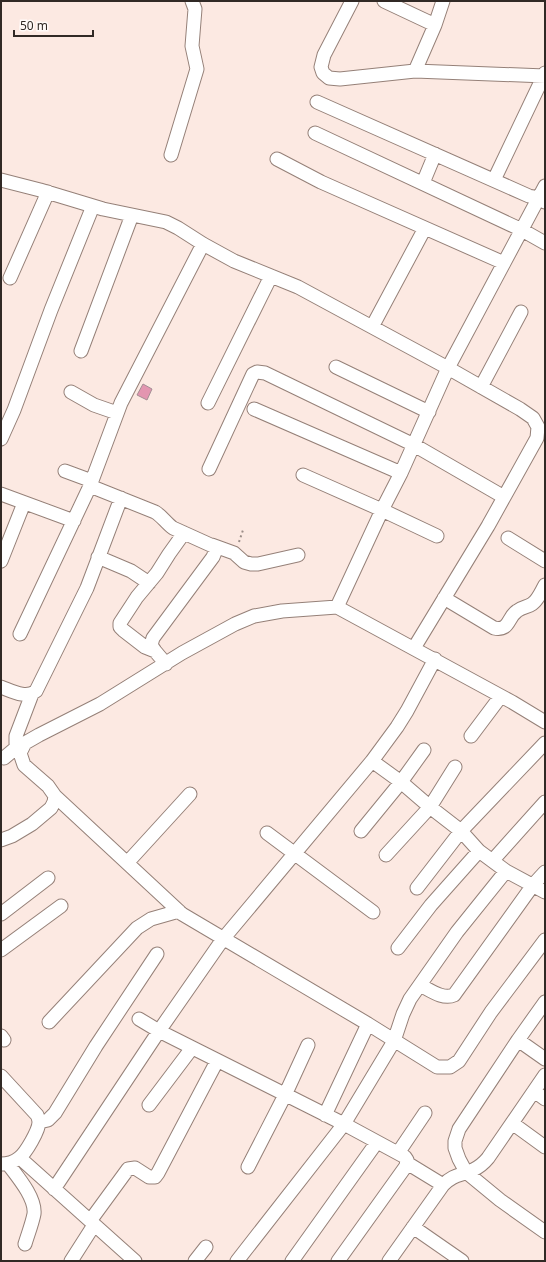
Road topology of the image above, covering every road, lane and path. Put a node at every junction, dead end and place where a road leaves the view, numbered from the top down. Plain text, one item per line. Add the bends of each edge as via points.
1 (192, 1) edge
2 (352, 1) edge
3 (384, 1) edge
4 (443, 1) edge
5 (435, 25) junction
6 (415, 71) junction
7 (544, 75) edge
8 (317, 102) dead end
9 (315, 132) dead end
10 (435, 154) junction
11 (171, 155) dead end
12 (276, 159) dead end
13 (494, 180) junction
14 (1, 181) edge
15 (423, 183) junction
16 (545, 186) edge
17 (48, 192) junction
18 (542, 200) edge
19 (93, 206) junction
20 (132, 215) junction
21 (425, 228) junction
22 (522, 230) junction
23 (545, 243) edge
24 (203, 244) junction
25 (504, 263) junction
26 (271, 276) junction
27 (10, 278) dead end
28 (521, 312) dead end
29 (372, 327) junction
30 (81, 351) dead end
31 (336, 367) dead end
32 (448, 368) junction
33 (481, 387) junction
34 (71, 392) dead end
35 (208, 403) dead end
36 (254, 409) dead end
37 (429, 412) junction
38 (117, 413) junction
39 (1, 439) edge
40 (414, 445) junction
41 (209, 469) dead end
42 (65, 471) dead end
43 (401, 473) junction
44 (302, 475) dead end
45 (91, 484) junction
46 (1, 494) edge
47 (504, 497) junction
48 (121, 498) junction
49 (24, 503) junction
50 (382, 510) junction
51 (74, 521) junction
52 (184, 533) junction
53 (437, 536) dead end
54 (508, 538) dead end
55 (212, 545) junction
56 (298, 555) dead end
57 (98, 557) junction
58 (1, 561) edge
59 (545, 561) edge
60 (149, 583) junction
61 (545, 586) edge
62 (444, 598) junction
63 (337, 607) junction
64 (20, 634) dead end
65 (414, 648) junction
66 (155, 651) junction
67 (435, 660) junction
68 (166, 664) junction
69 (1, 687) edge
70 (32, 694) junction
71 (501, 696) junction
72 (545, 722) edge
73 (471, 736) dead end
74 (545, 743) edge
75 (19, 750) junction
76 (424, 750) dead end
77 (4, 758) dead end
78 (372, 761) junction
79 (455, 767) dead end
80 (401, 782) junction
81 (190, 794) dead end
82 (55, 796) junction
83 (545, 802) edge
84 (430, 807) junction
85 (361, 831) dead end
86 (461, 831) junction
87 (266, 833) dead end
88 (1, 840) edge
89 (479, 850) junction
90 (295, 854) junction
91 (386, 855) dead end
92 (493, 860) junction
93 (127, 862) junction
94 (506, 871) junction
95 (545, 872) edge
96 (48, 878) dead end
97 (533, 885) junction
98 (417, 888) dead end
99 (545, 892) edge
100 (61, 906) dead end
101 (179, 911) junction
102 (373, 912) dead end
103 (1, 914) edge
104 (223, 939) junction
105 (545, 940) edge
106 (398, 948) dead end
107 (1, 950) edge
108 (157, 954) dead end
109 (420, 985) junction
110 (545, 1002) edge
111 (139, 1019) dead end
112 (49, 1022) dead end
113 (368, 1024) junction
114 (159, 1031) junction
115 (518, 1040) junction
116 (394, 1041) junction
117 (308, 1045) dead end
118 (192, 1048) junction
119 (545, 1059) edge
120 (217, 1060) junction
121 (545, 1074) edge
122 (1, 1076) edge
123 (534, 1091) junction
124 (285, 1095) junction
125 (545, 1099) edge
126 (149, 1105) dead end
127 (425, 1113) dead end
128 (325, 1114) junction
129 (39, 1122) junction
130 (512, 1123) junction
131 (344, 1124) junction
132 (377, 1142) junction
133 (545, 1147) edge
134 (402, 1158) junction
135 (10, 1162) edge
136 (248, 1167) dead end
137 (466, 1172) junction
138 (443, 1184) junction
139 (54, 1188) junction
140 (92, 1223) junction
141 (413, 1227) junction
142 (545, 1232) edge
143 (25, 1244) dead end
144 (206, 1246) dead end
145 (394, 1259) edge
146 (71, 1261) edge
147 (135, 1261) edge
148 (195, 1261) edge
149 (237, 1261) edge
150 (292, 1261) edge
151 (338, 1261) edge
152 (462, 1261) edge

1 - 11 street via 195,9 192,46 198,70
2 - 6 street via 324,54 321,66 323,73 329,78 340,79
3 - 5 street
4 - 5 street
5 - 6 street
6 - 7 street
7 - 13 street
8 - 10 street
9 - 15 street
10 - 13 street
10 - 15 street
12 - 21 street
13 - 18 street
14 - 17 street
15 - 22 street
16 - 18 street
17 - 19 street
17 - 27 street
18 - 22 street
19 - 20 street
19 - 39 street
20 - 24 street via 166,222
20 - 30 street
21 - 25 street
21 - 29 street
22 - 23 street
22 - 25 street
24 - 26 street via 234,261
24 - 38 street
25 - 32 street
26 - 29 street via 298,287
26 - 35 street
28 - 33 street
29 - 32 street
31 - 37 street
32 - 33 street
32 - 37 street
33 - 47 street via 533,418 538,427 537,438
34 - 38 street via 94,405
36 - 43 street
37 - 40 street
38 - 45 street
40 - 41 street via 265,373 258,372 252,374
40 - 43 street
40 - 47 street
42 - 45 street
43 - 50 street
44 - 50 street
45 - 48 street
45 - 51 street
46 - 49 street
47 - 62 street
48 - 52 street via 156,512 168,524
48 - 57 street
49 - 51 street
49 - 58 street
50 - 53 street
50 - 63 street
51 - 64 street
52 - 55 street
52 - 60 street
54 - 59 street
55 - 56 street via 234,553 244,562 251,564
55 - 66 street via 215,547 213,557 153,638 152,645
57 - 60 street via 132,571
57 - 70 street via 87,588 36,691
60 - 66 street via 120,625 145,647
61 - 62 street via 532,604 518,610 506,626 500,629 494,628
62 - 65 street
63 - 65 street
63 - 68 street via 254,616 235,624
65 - 67 street
66 - 68 street
67 - 71 street
67 - 78 street via 407,711
68 - 75 street via 100,704 25,743
69 - 70 street via 26,695
70 - 75 street via 16,736
71 - 72 street
71 - 73 street
74 - 86 street
75 - 77 street
75 - 82 street via 24,765 48,786
76 - 80 street
78 - 80 street
78 - 90 street
79 - 84 street
80 - 84 street
80 - 85 street
81 - 93 street
82 - 88 street via 51,808 32,824
82 - 93 street
83 - 92 street
84 - 86 street
84 - 91 street
86 - 89 street
86 - 98 street
87 - 90 street
89 - 92 street
89 - 106 street
90 - 102 street
90 - 104 street
92 - 94 street
93 - 101 street
94 - 97 street
94 - 109 street via 457,932
95 - 97 street
96 - 103 street
97 - 99 street
97 - 109 street via 454,995 444,997
100 - 107 street
101 - 104 street
101 - 112 street via 151,920 137,928
104 - 113 street
104 - 114 street
105 - 116 street via 459,1060 450,1067 437,1067
108 - 129 street via 55,1113 48,1120
109 - 116 street via 403,1014
110 - 115 street
111 - 114 street
113 - 116 street
113 - 128 street
114 - 118 street
114 - 139 street
115 - 119 street
115 - 137 street via 459,1129 455,1148
116 - 131 street
117 - 124 street
118 - 120 street
118 - 126 street
120 - 124 street
120 - 140 street via 158,1173 149,1177 135,1168 128,1169
121 - 123 street
122 - 129 street via 37,1115
123 - 125 street
123 - 130 street
124 - 128 street
124 - 136 street
127 - 134 street
128 - 131 street
129 - 135 street via 34,1137
130 - 133 street
130 - 137 street via 482,1165
131 - 132 street
131 - 149 street
132 - 134 street
132 - 150 street
134 - 138 street
134 - 151 street via 406,1166
135 - 139 street
135 - 143 street via 32,1198 34,1206
137 - 138 street via 450,1178
137 - 142 street
138 - 141 street
139 - 140 street
140 - 146 street
140 - 147 street
141 - 145 street
141 - 152 street
144 - 148 street

